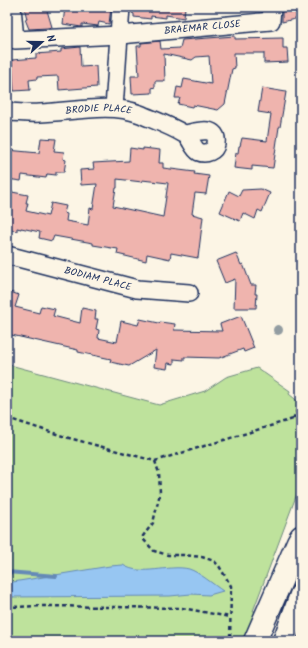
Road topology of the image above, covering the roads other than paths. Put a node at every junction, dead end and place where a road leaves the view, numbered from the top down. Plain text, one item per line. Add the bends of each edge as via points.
1 (12, 7) edge
2 (121, 7) edge
3 (272, 7) edge
4 (120, 35) junction
5 (114, 108) junction
6 (7, 112) edge
7 (186, 134) dead end
8 (7, 255) edge
9 (190, 292) dead end
10 (301, 537) edge
11 (301, 562) edge
12 (301, 596) edge
13 (287, 636) edge
14 (255, 641) edge
15 (271, 641) edge

1 - 4 street, BRAEMAR CLOSE via 15,40
2 - 4 street
3 - 4 street, BRAEMAR CLOSE via 271,21
4 - 5 street
5 - 6 street, BRODIE PLACE via 39,114
5 - 7 street, BRODIE PLACE via 139,113
8 - 9 street, BODIAM PLACE via 137,289
10 - 14 highway
11 - 15 highway
12 - 13 highway

